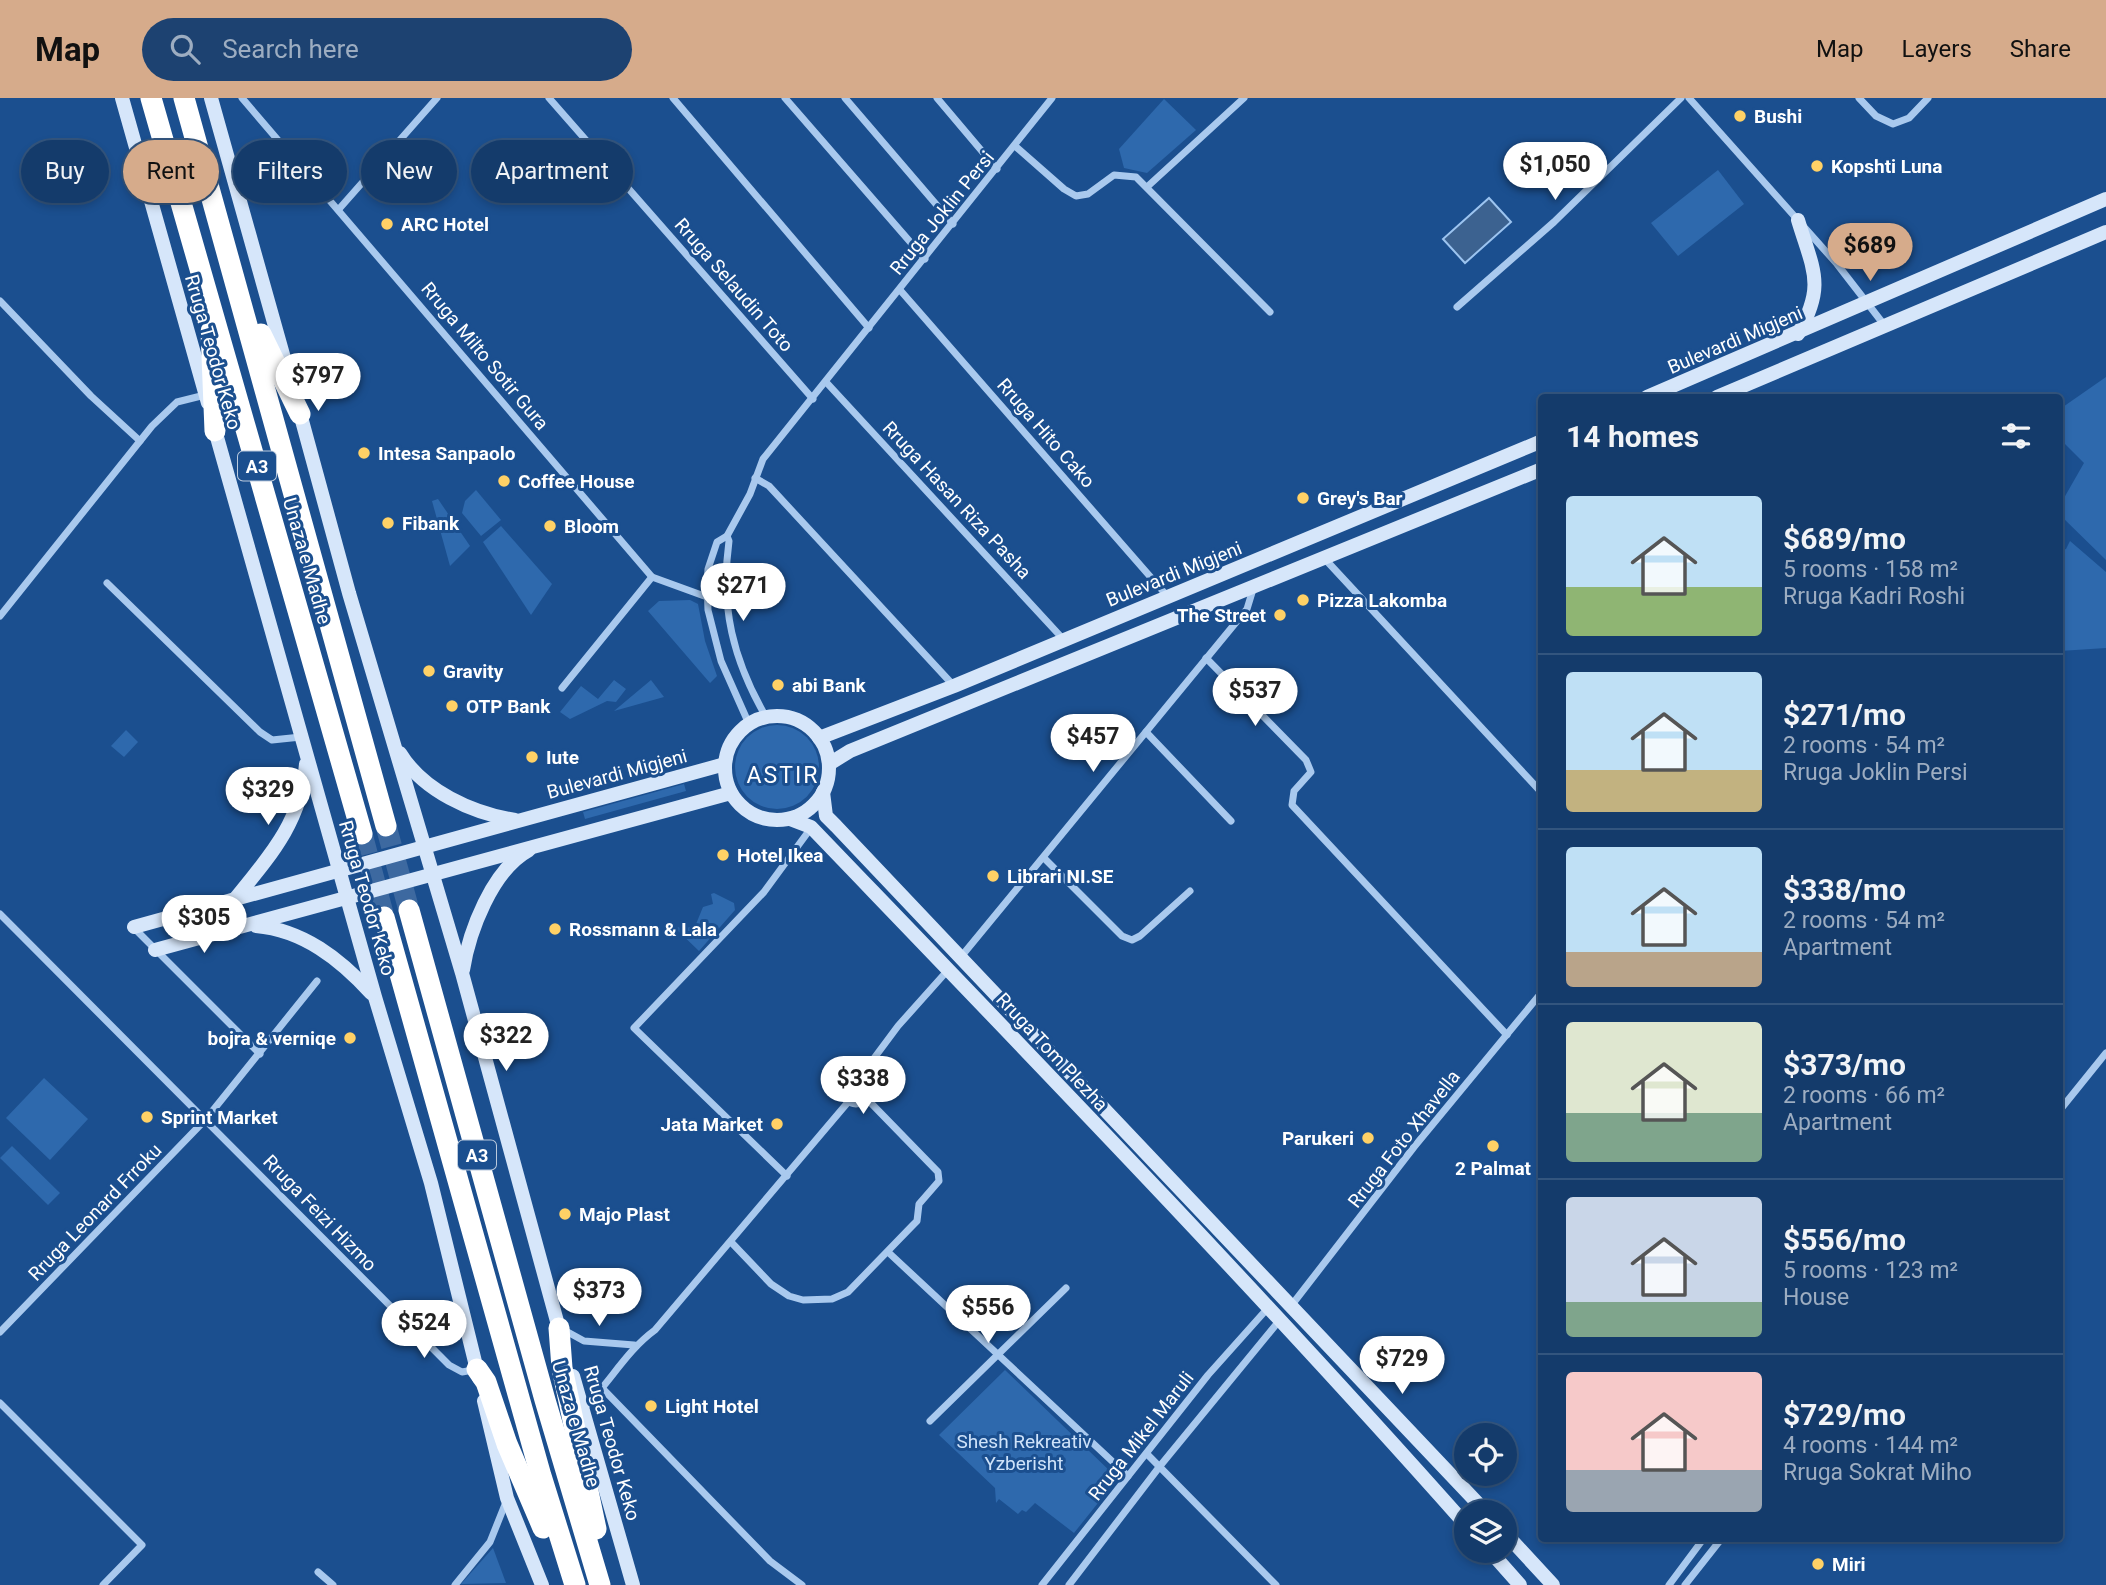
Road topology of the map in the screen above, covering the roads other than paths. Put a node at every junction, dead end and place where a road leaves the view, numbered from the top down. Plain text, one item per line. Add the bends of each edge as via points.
1 (122, 98) edge
2 (151, 98) edge
3 (184, 98) edge
4 (211, 98) edge
5 (242, 98) edge
6 (437, 98) edge
7 (549, 98) edge
8 (673, 98) edge
9 (785, 98) edge
10 (845, 98) edge
11 (937, 98) edge
12 (1052, 98) edge
13 (1244, 98) edge
14 (1681, 98) edge
15 (1689, 98) edge
16 (1859, 98) edge
17 (1928, 98) edge
18 (1016, 146) junction
19 (997, 169) junction
20 (1147, 187) junction
21 (2106, 199) edge
22 (339, 209) junction
23 (1798, 220) junction
24 (953, 224) junction
25 (2106, 232) edge
26 (925, 259) junction
27 (900, 290) junction
28 (239, 297) junction
29 (0, 301) edge
30 (1869, 302) junction
31 (211, 305) junction
32 (1457, 307) dead end
33 (1270, 312) dead end
34 (1886, 327) junction
35 (869, 328) junction
36 (1798, 334) junction
37 (826, 382) junction
38 (1654, 394) edge
39 (1724, 394) edge
40 (205, 395) junction
41 (813, 398) junction
42 (300, 414) junction
43 (215, 431) junction
44 (140, 441) junction
45 (1538, 443) edge
46 (1538, 471) edge
47 (755, 478) junction
48 (727, 536) junction
49 (1323, 558) junction
50 (652, 578) junction
51 (107, 583) dead end
52 (1254, 586) junction
53 (725, 596) junction
54 (707, 597) junction
55 (1168, 597) junction
56 (0, 616) edge
57 (1064, 640) junction
58 (1206, 658) junction
59 (954, 686) junction
60 (562, 688) dead end
61 (765, 717) junction
62 (749, 724) junction
63 (1146, 732) junction
64 (301, 737) junction
65 (391, 737) junction
66 (819, 738) junction
67 (306, 755) junction
68 (725, 764) junction
69 (829, 764) junction
70 (1538, 789) edge
71 (824, 792) junction
72 (731, 793) junction
73 (790, 819) junction
74 (520, 821) junction
75 (1231, 821) dead end
76 (386, 826) tunnel mouth
77 (811, 827) junction
78 (362, 834) tunnel mouth
79 (540, 845) junction
80 (421, 848) junction
81 (1044, 858) junction
82 (344, 869) junction
83 (428, 875) junction
84 (1190, 891) dead end
85 (351, 896) junction
86 (235, 899) junction
87 (409, 910) tunnel mouth
88 (0, 914) edge
89 (384, 917) tunnel mouth
90 (244, 926) junction
91 (134, 927) joint
92 (155, 950) junction
93 (954, 964) junction
94 (462, 973) junction
95 (317, 981) dead end
96 (375, 997) junction
97 (1538, 997) edge
98 (1507, 1035) junction
99 (2106, 1053) edge
100 (260, 1054) junction
101 (866, 1069) dead end
102 (867, 1099) junction
103 (849, 1101) junction
104 (2063, 1106) edge
105 (206, 1119) junction
106 (787, 1176) junction
107 (731, 1241) junction
108 (888, 1252) junction
109 (1066, 1289) dead end
110 (1279, 1294) junction
111 (1291, 1306) junction
112 (1267, 1309) junction
113 (1279, 1321) junction
114 (559, 1328) junction
115 (0, 1332) edge
116 (634, 1345) junction
117 (998, 1355) junction
118 (477, 1369) junction
119 (603, 1389) junction
120 (0, 1403) edge
121 (583, 1409) junction
122 (930, 1421) dead end
123 (1147, 1454) junction
124 (1160, 1466) junction
125 (1128, 1476) junction
126 (508, 1498) junction
127 (1475, 1500) edge
128 (1454, 1511) edge
129 (1701, 1542) edge
130 (1719, 1542) edge
131 (1517, 1546) edge
132 (1501, 1563) edge
133 (318, 1572) dead end
134 (103, 1585) edge
135 (333, 1585) edge
136 (456, 1585) edge
137 (542, 1585) edge
138 (563, 1585) edge
139 (575, 1585) edge
140 (600, 1585) edge
141 (613, 1585) edge
142 (633, 1585) edge
143 (802, 1585) edge
144 (1042, 1585) edge
145 (1069, 1585) edge
146 (1276, 1585) edge
147 (1520, 1585) edge
148 (1553, 1585) edge
149 (1669, 1585) edge
150 (1685, 1585) edge

1 - 40 main road, Rruga Teodor Keko
2 - 31 highway, Unaza e Madhe / A3
3 - 28 highway, Unaza e Madhe / A3
4 - 42 main road, Rruga Teodor Keko
5 - 22 street, Rruga Milto Sotir Gura
6 - 22 street
7 - 41 street, Rruga Selaudin Toto
8 - 35 street
9 - 26 street
10 - 24 street
11 - 19 street
12 - 18 street
13 - 20 street
14 - 32 street via 1554,222
15 - 23 street
16 - 17 street via 1876,116 1894,124 1909,118
18 - 19 street, Rruga Joklin Persi
18 - 20 street, Rruga Joklin Persi via 1076,196 1088,194 1114,175 1136,177
19 - 24 street, Rruga Joklin Persi
20 - 33 street
21 - 30 main road, Bulevardi Migjeni
22 - 50 street, Rruga Milto Sotir Gura
23 - 30 street
23 - 36 main road via 1816,281 1811,311
24 - 26 street, Rruga Joklin Persi
25 - 34 main road
26 - 27 street, Rruga Joklin Persi
27 - 35 street, Rruga Joklin Persi
27 - 55 street, Rruga Hito Cako
28 - 42 highway
28 - 76 highway, Unaza e Madhe / A3
29 - 44 street
30 - 34 street
30 - 36 main road, Bulevardi Migjeni
31 - 43 highway
31 - 78 highway, Unaza e Madhe / A3
34 - 39 main road
35 - 37 street, Rruga Joklin Persi
36 - 38 main road, Bulevardi Migjeni
37 - 41 street, Rruga Joklin Persi
37 - 57 street, Rruga Hasan Riza Pasha
40 - 43 main road, Rruga Teodor Keko
40 - 44 street via 177,402
41 - 47 street, Rruga Joklin Persi via 763,459
42 - 65 main road, Rruga Teodor Keko
43 - 64 main road, Rruga Teodor Keko
44 - 56 street
45 - 55 main road, Bulevardi Migjeni
46 - 49 main road
47 - 48 street, Rruga Joklin Persi
47 - 59 street via 769,486
48 - 53 street, Rruga Joklin Persi
48 - 54 street, Rruga Joklin Persi via 717,542 708,569
49 - 52 main road
49 - 70 street
50 - 54 street
50 - 60 street
51 - 64 street via 260,732 272,740
52 - 58 street via 1247,609
52 - 69 main road via 850,751
53 - 54 street
53 - 61 street, Rruga Joklin Persi via 734,645
54 - 62 street, Rruga Joklin Persi via 721,661
55 - 57 main road, Bulevardi Migjeni
57 - 59 main road, Bulevardi Migjeni
58 - 63 street
58 - 98 street via 1306,760 1311,772 1291,797 1292,805
59 - 66 main road, Bulevardi Migjeni
61 - 62 main road
61 - 66 main road via 799,721
62 - 68 main road via 737,734
63 - 75 street
63 - 81 street
64 - 67 main road, Rruga Teodor Keko
65 - 74 main road via 406,763 444,794 477,811
65 - 80 main road, Rruga Teodor Keko
66 - 69 main road
67 - 82 main road, Rruga Teodor Keko
67 - 86 main road via 303,794 295,814 275,849
68 - 72 main road
68 - 74 main road, Bulevardi Migjeni
69 - 71 main road
71 - 73 main road via 811,808
71 - 93 main road, Rruga Tom Plezha via 826,816
72 - 73 main road via 757,817
72 - 79 main road
73 - 77 main road, Rruga Tom Plezha
74 - 80 main road, Bulevardi Migjeni
77 - 93 main road, Rruga Tom Plezha
77 - 106 street via 764,892 634,1028
79 - 83 main road
79 - 94 main road via 524,853 488,897 472,929
80 - 82 main road, Bulevardi Migjeni
80 - 83 main road, Rruga Teodor Keko
81 - 84 street via 1122,936 1132,940
81 - 93 street
82 - 85 main road, Rruga Teodor Keko
82 - 86 main road, Bulevardi Migjeni
83 - 85 main road
83 - 94 main road, Rruga Teodor Keko
85 - 90 main road
85 - 96 main road, Rruga Teodor Keko
86 - 91 main road, Bulevardi Migjeni
87 - 140 highway, Unaza e Madhe / A3
88 - 105 street, Rruga Feizi Hizmo
89 - 139 highway, A3
90 - 92 main road
90 - 96 main road via 279,928 301,937 341,963
91 - 92 street
92 - 100 street
93 - 101 street
93 - 110 main road, Rruga Tom Plezha
93 - 112 main road, Rruga Tom Plezha
94 - 114 main road, Rruga Teodor Keko
95 - 100 street, Rruga Leonard Frroku
96 - 118 main road, Rruga Teodor Keko via 431,1183
97 - 98 street, Rruga Foto Xhavella
98 - 111 street, Rruga Foto Xhavella
99 - 104 street
100 - 105 street, Rruga Leonard Frroku
102 - 103 street
102 - 103 street via 868,1083 853,1076 843,1089
102 - 108 street via 939,1171 939,1181 919,1204 917,1221
103 - 106 street
105 - 115 street, Rruga Leonard Frroku
105 - 118 street, Rruga Feizi Hizmo via 449,1365 462,1372
106 - 107 street
107 - 108 street via 781,1291 817,1301 848,1293
107 - 116 street via 656,1330
108 - 117 street
109 - 117 street
110 - 111 main road, Rruga Tom Plezha
110 - 112 main road
111 - 113 main road
111 - 127 main road, Rruga Tom Plezha
112 - 113 main road, Rruga Tom Plezha
112 - 123 street, Rruga Mikel Maruli
113 - 124 street, Rruga Mikel Maruli
113 - 128 main road, Rruga Tom Plezha
114 - 116 street via 584,1340
114 - 121 main road, Rruga Teodor Keko
114 - 141 highway via 578,1449
116 - 119 street
117 - 122 street
117 - 125 street
118 - 126 main road, Rruga Teodor Keko
118 - 138 highway via 537,1510
119 - 121 street
119 - 143 street via 770,1561
120 - 134 street via 142,1545
121 - 142 main road, Rruga Teodor Keko
123 - 124 street
123 - 125 street, Rruga Mikel Maruli
124 - 145 street, Rruga Mikel Maruli
124 - 146 street
125 - 144 street, Rruga Mikel Maruli
126 - 136 street via 490,1542
126 - 137 main road, Rruga Teodor Keko
129 - 149 street
130 - 150 street
131 - 148 main road
132 - 147 main road
133 - 135 street

